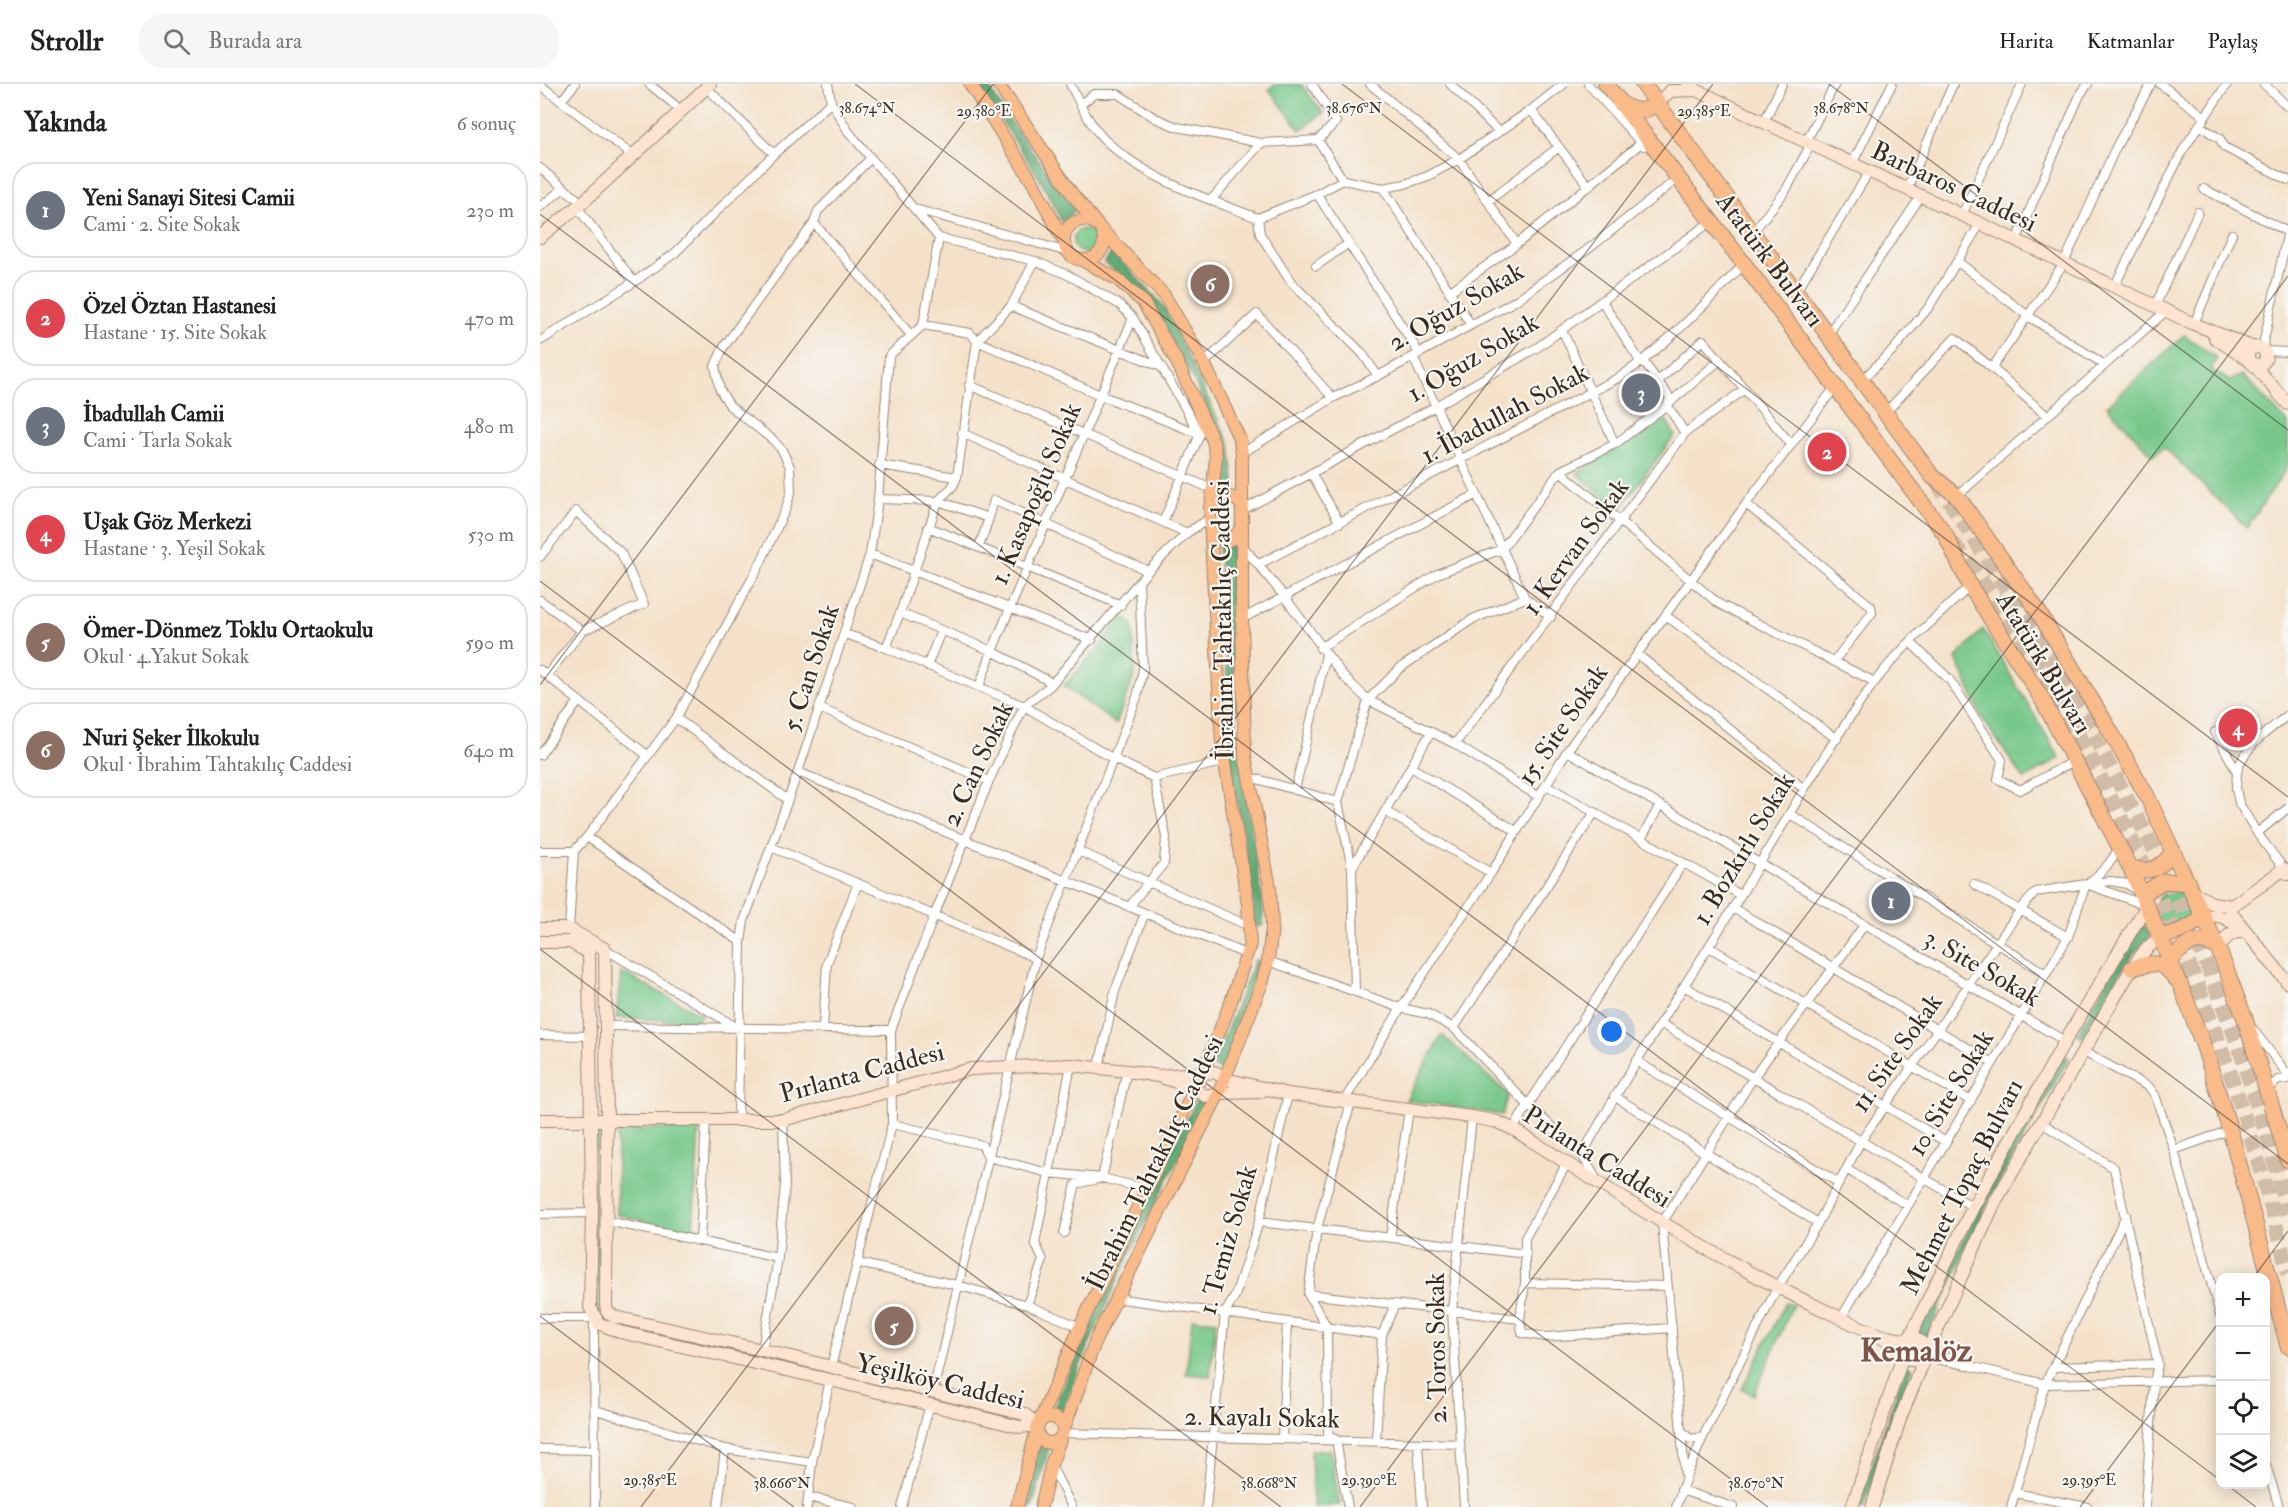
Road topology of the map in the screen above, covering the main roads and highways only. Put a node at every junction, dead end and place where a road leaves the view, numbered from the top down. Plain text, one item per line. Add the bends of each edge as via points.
1 (970, 84) edge
2 (998, 84) edge
3 (1606, 84) edge
4 (1617, 84) edge
5 (1643, 84) edge
6 (1619, 102) junction
7 (1658, 103) junction
8 (1099, 227) junction
9 (1066, 246) junction
10 (1082, 260) junction
11 (1243, 507) junction
12 (1210, 518) junction
13 (1242, 528) junction
14 (2173, 851) junction
15 (2130, 867) junction
16 (2191, 888) junction
17 (2145, 900) junction
18 (2204, 917) junction
19 (2161, 936) junction
20 (2218, 948) junction
21 (1248, 955) junction
22 (2171, 960) junction
23 (1269, 961) junction
24 (2132, 968) road end
25 (2181, 986) junction
26 (2288, 1160) edge
27 (2288, 1346) edge
28 (1038, 1425) junction
29 (1063, 1433) junction
30 (1017, 1507) edge
31 (1041, 1507) edge

1 - 9 main road via 1032,181
2 - 8 main road, İbrahim Tahtakılıç Caddesi via 1033,139
3 - 6 highway, Atatürk Bulvarı
4 - 6 highway
5 - 7 highway, Atatürk Bulvarı
6 - 7 highway via 1639,111
6 - 15 highway, Atatürk Bulvarı via 1945,534 1970,586 2042,699
7 - 14 highway, Atatürk Bulvarı via 1932,476 1957,496 2036,608 2109,729
8 - 9 main road via 1090,221 1074,223 1066,231
8 - 10 main road via 1103,247 1094,257
8 - 11 main road, İbrahim Tahtakılıç Caddesi via 1164,295 1204,363 1240,440
9 - 10 main road
10 - 12 main road, İbrahim Tahtakılıç Caddesi via 1117,279 1143,302 1177,362 1216,456
11 - 12 main road via 1226,495 1217,498
11 - 13 main road, İbrahim Tahtakılıç Caddesi
12 - 13 main road via 1218,537 1227,541
12 - 21 main road, İbrahim Tahtakılıç Caddesi via 1223,762 1248,904
13 - 23 main road, İbrahim Tahtakılıç Caddesi via 1245,756 1270,888
14 - 15 highway via 2157,868 2141,872
14 - 16 highway, Atatürk Bulvarı
15 - 17 highway, Atatürk Bulvarı
16 - 17 highway via 2163,881
16 - 18 highway, Atatürk Bulvarı
17 - 19 highway, Atatürk Bulvarı
18 - 19 highway via 2174,934
18 - 20 highway, Atatürk Bulvarı
19 - 22 highway, Atatürk Bulvarı
20 - 22 highway via 2192,942
20 - 26 highway, Atatürk Bulvarı via 2246,1019
21 - 23 main road
21 - 28 main road, İbrahim Tahtakılıç Caddesi via 1203,1072 1080,1327
22 - 25 highway, Atatürk Bulvarı
23 - 29 main road, İbrahim Tahtakılıç Caddesi via 1219,1093 1096,1339
24 - 25 highway via 2152,963 2164,965
25 - 27 highway, Atatürk Bulvarı via 2230,1130
28 - 29 main road via 1047,1418 1056,1419
28 - 29 main road via 1045,1442 1054,1442
28 - 30 main road, İbrahim Tahtakılıç Caddesi
29 - 31 main road, İbrahim Tahtakılıç Caddesi

